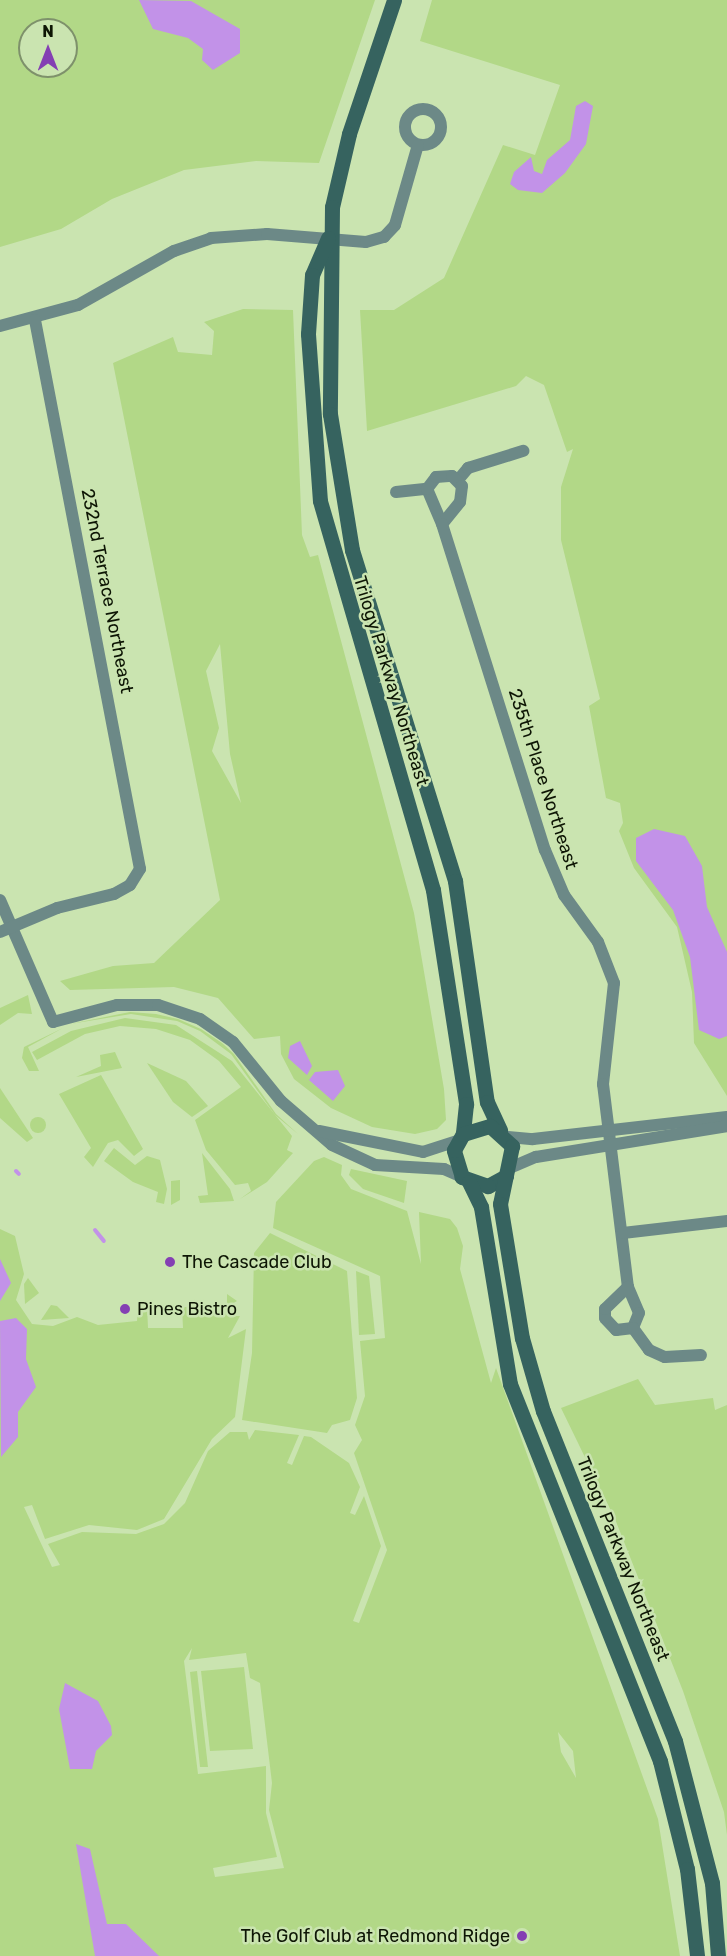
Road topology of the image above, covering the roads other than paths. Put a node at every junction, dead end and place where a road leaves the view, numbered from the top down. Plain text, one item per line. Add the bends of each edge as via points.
1 (394, 0) edge
2 (418, 145) dead end
3 (327, 238) junction
4 (35, 320) junction
5 (0, 326) edge
6 (523, 451) dead end
7 (458, 480) junction
8 (427, 489) junction
9 (396, 492) dead end
10 (442, 524) junction
11 (0, 900) edge
12 (12, 927) junction
13 (0, 932) edge
14 (727, 1117) edge
15 (727, 1126) edge
16 (610, 1128) junction
17 (319, 1131) junction
18 (504, 1134) junction
19 (460, 1137) junction
20 (612, 1147) junction
21 (509, 1171) junction
22 (466, 1180) junction
23 (727, 1221) edge
24 (623, 1233) junction
25 (628, 1287) junction
26 (633, 1328) junction
27 (701, 1354) dead end
28 (697, 1956) edge
29 (718, 1956) edge

1 - 3 street, Trilogy Parkway Northeast via 349,134
2 - 3 street via 391,231 376,241
3 - 4 street via 267,234 211,238
3 - 18 street, Trilogy Parkway Northeast via 332,276 330,414 352,550 452,870 487,1102
3 - 19 street, Trilogy Parkway Northeast via 312,275 308,334 320,501 433,890 466,1104
4 - 5 street
4 - 12 street, 232nd Terrace Northeast via 140,869 130,885 114,894 57,908
6 - 7 street via 468,468
7 - 8 street via 436,477
7 - 10 street via 460,502
8 - 9 street
8 - 10 street, 235th Place Northeast
10 - 16 street, 235th Place Northeast via 554,875 598,942 614,983 604,1061
11 - 12 street
12 - 13 street
12 - 17 street via 53,1022 117,1005 158,1005 200,1019 232,1042 280,1101
14 - 16 street
15 - 20 street
16 - 18 street via 533,1139
16 - 20 street, 235th Place Northeast
17 - 19 street via 423,1152
17 - 22 street via 332,1145 375,1165 444,1169
18 - 19 street via 480,1126
18 - 21 street
19 - 22 street via 453,1160
20 - 21 street via 536,1157
20 - 24 street, 235th Place Northeast
21 - 22 street via 488,1186
21 - 29 street, Trilogy Parkway Northeast via 500,1204 522,1338 543,1412 678,1750 712,1883
22 - 28 street via 481,1207 510,1384 660,1761 687,1869
23 - 24 street
24 - 25 street, 235th Place Northeast
25 - 26 street, 235th Place Northeast via 639,1313
25 - 26 street via 610,1300 605,1318 616,1330
26 - 27 street via 649,1350 665,1357

